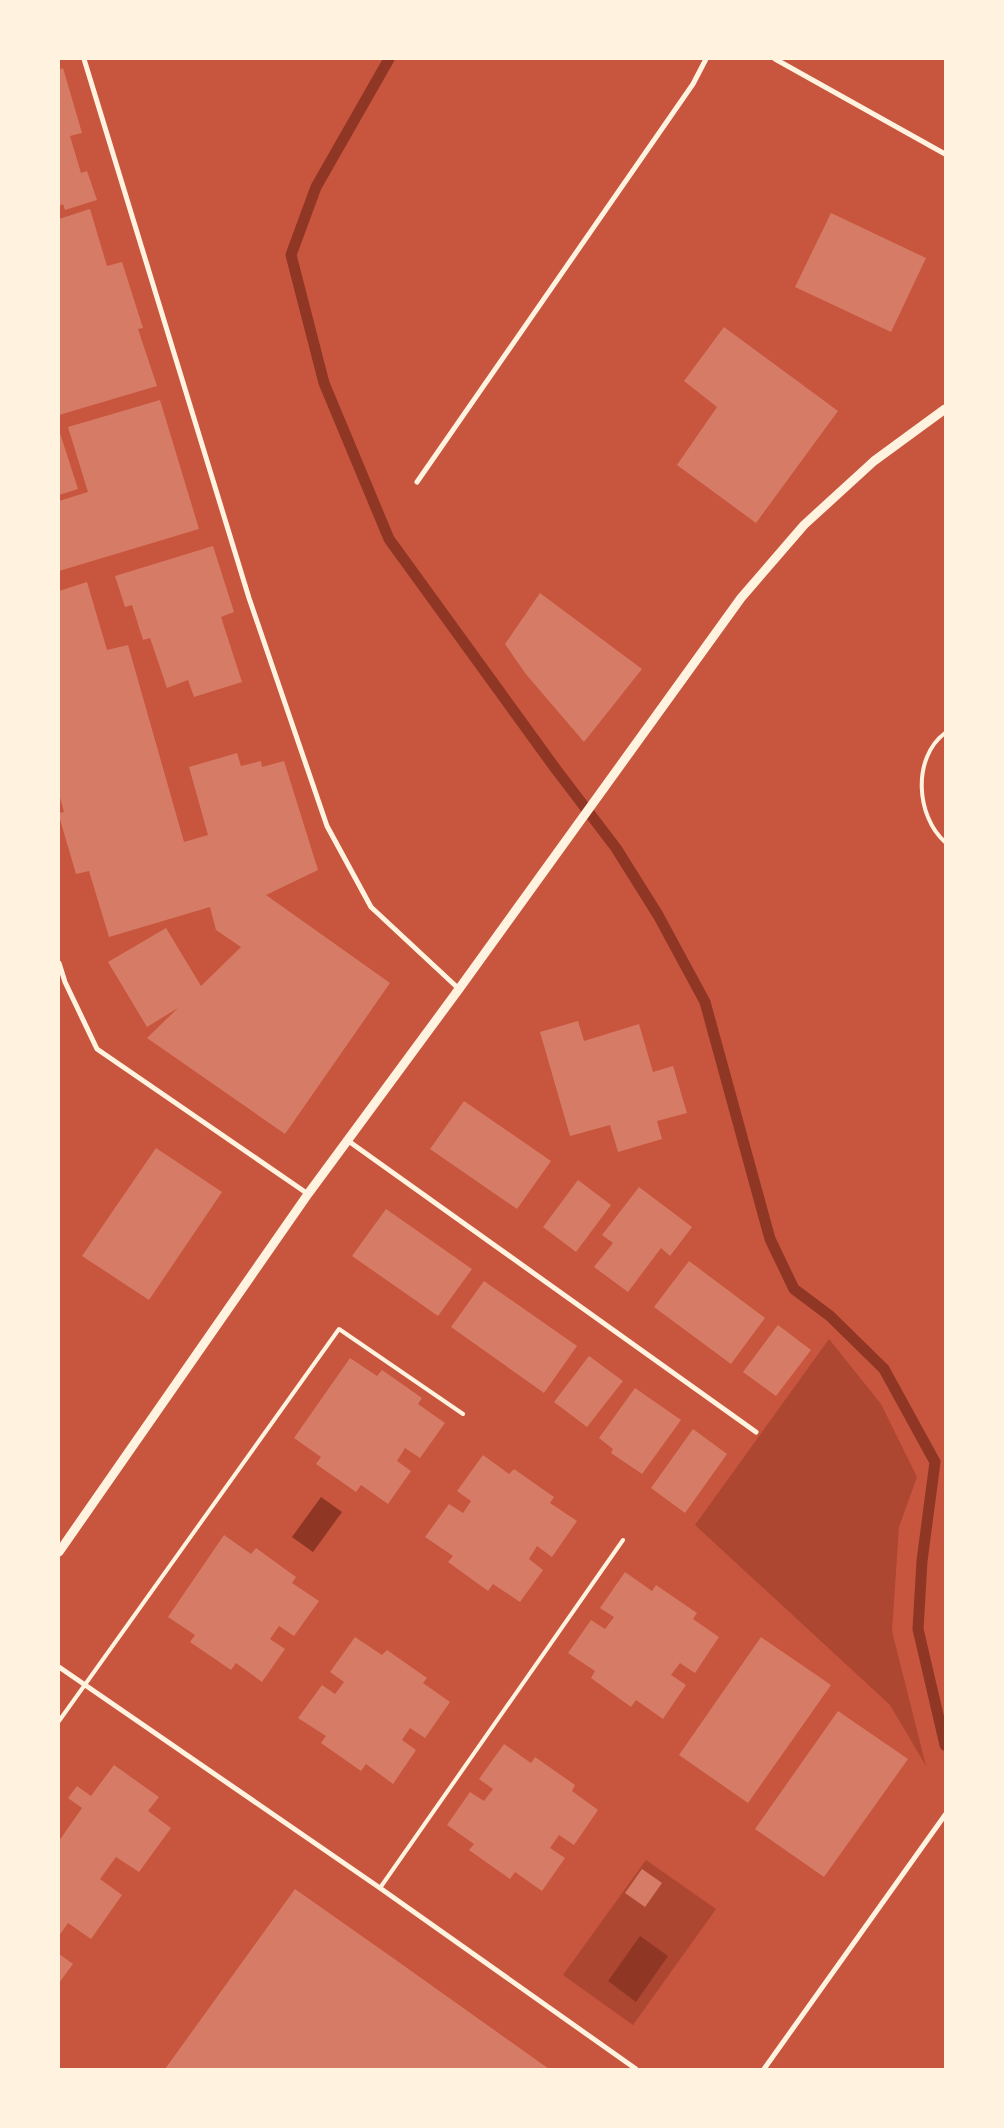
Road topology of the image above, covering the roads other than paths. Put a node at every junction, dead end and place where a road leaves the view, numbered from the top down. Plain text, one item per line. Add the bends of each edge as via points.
1 (84, 59) edge
2 (706, 59) edge
3 (775, 59) edge
4 (945, 154) edge
5 (945, 409) edge
6 (417, 482) dead end
7 (945, 733) edge
8 (945, 842) edge
9 (59, 963) edge
10 (459, 989) junction
11 (347, 1140) junction
12 (308, 1194) junction
13 (463, 1414) dead end
14 (756, 1432) dead end
15 (623, 1540) dead end
16 (59, 1552) edge
17 (59, 1667) edge
18 (85, 1685) junction
19 (59, 1721) edge
20 (945, 1815) edge
21 (380, 1888) junction
22 (636, 2069) edge
23 (764, 2069) edge

1 - 10 street via 249,598 327,826 371,907
2 - 6 street via 687,92
3 - 4 street
5 - 10 street via 874,461 804,525 741,598
7 - 8 lane via 924,759 922,797 935,832
9 - 12 street via 64,982 98,1049
10 - 11 street
11 - 12 street
11 - 14 street
12 - 16 street
13 - 18 lane via 339,1329
15 - 21 lane
17 - 18 street
18 - 19 lane
18 - 21 street
20 - 23 street
21 - 22 street

